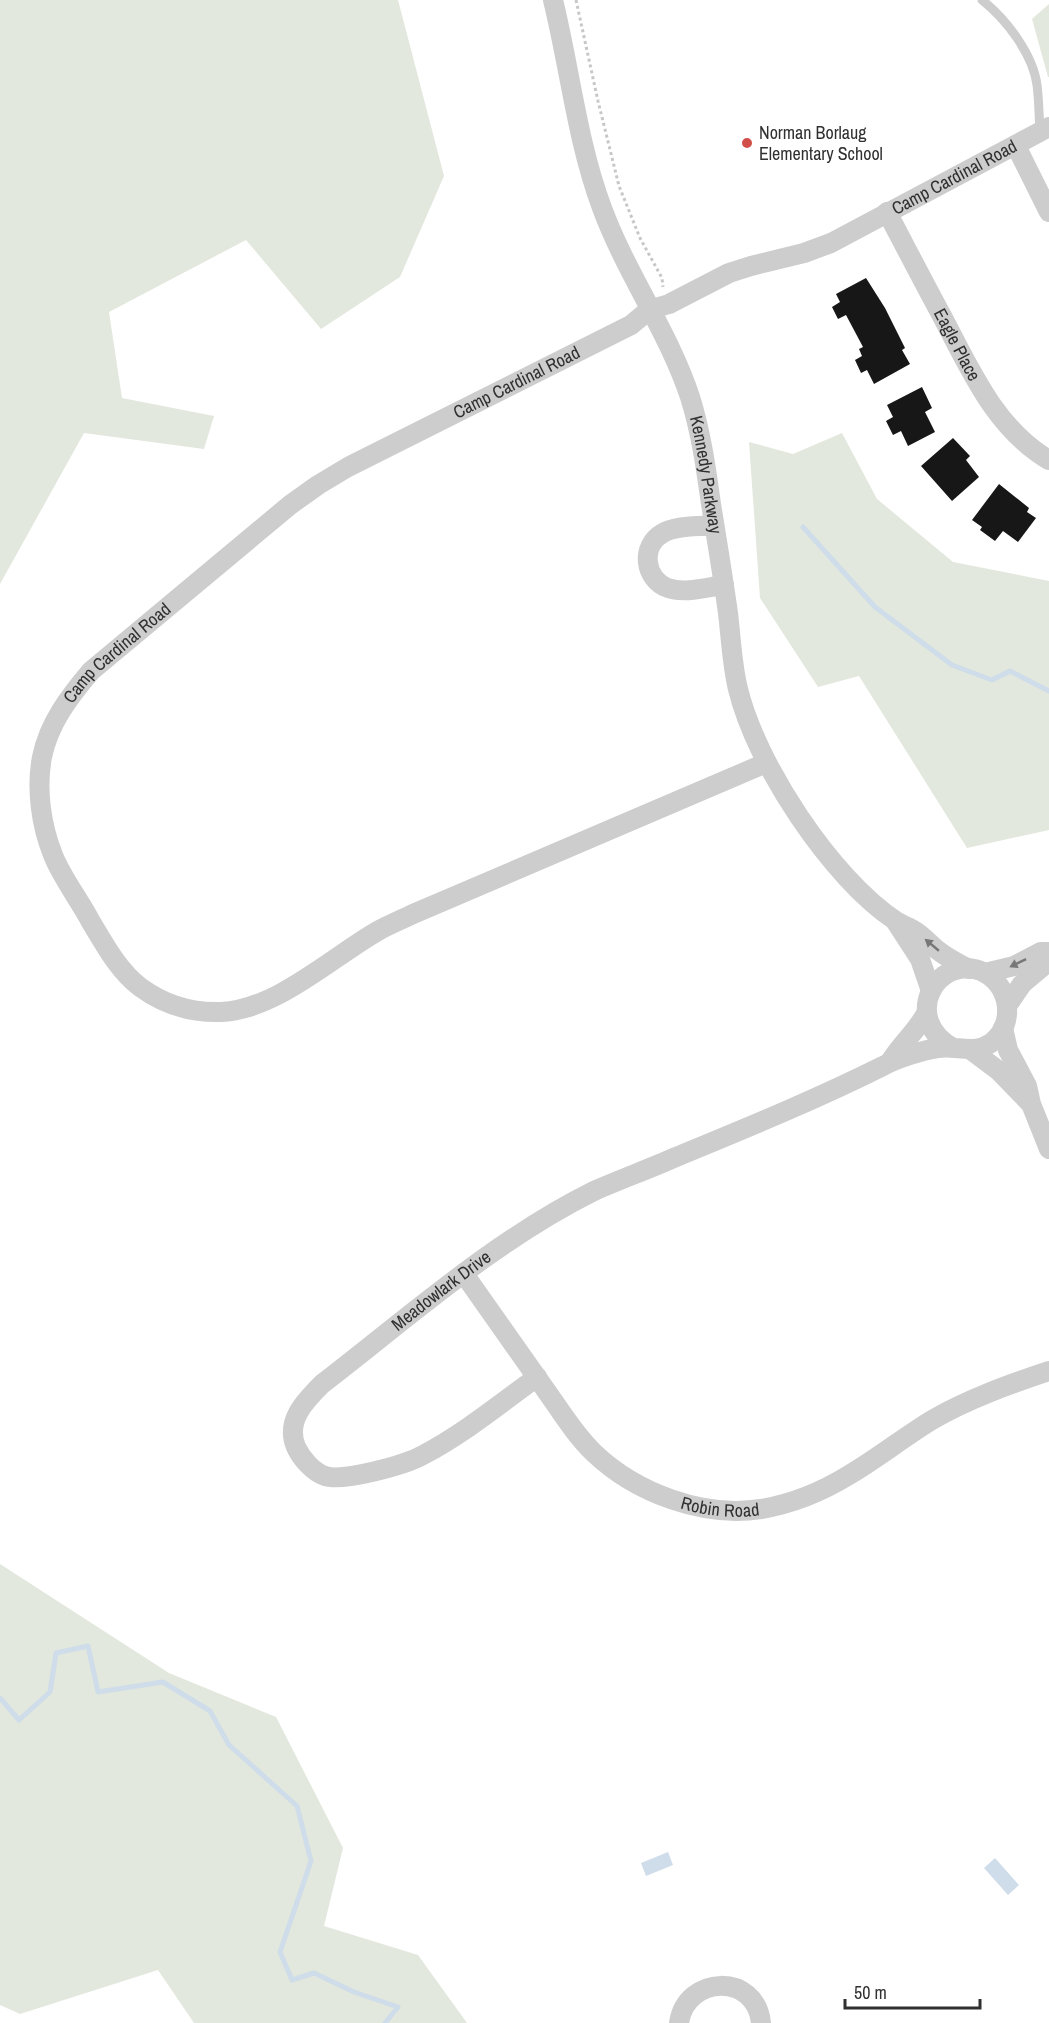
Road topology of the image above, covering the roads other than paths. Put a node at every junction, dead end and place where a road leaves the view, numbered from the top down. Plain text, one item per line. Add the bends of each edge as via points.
1 (553, 0) edge
2 (982, 0) edge
3 (1044, 130) edge
4 (1016, 146) junction
5 (887, 212) junction
6 (1049, 212) edge
7 (650, 310) junction
8 (1049, 460) edge
9 (714, 525) junction
10 (724, 585) junction
11 (766, 763) junction
12 (896, 922) junction
13 (1049, 952) edge
14 (1049, 961) edge
15 (977, 971) junction
16 (931, 991) junction
17 (1007, 1006) junction
18 (927, 1012) junction
19 (1003, 1028) junction
20 (962, 1049) junction
21 (890, 1062) junction
22 (1031, 1104) junction
23 (1049, 1149) edge
24 (464, 1274) junction
25 (1049, 1371) edge
26 (537, 1377) junction
27 (679, 2023) edge
28 (761, 2023) edge

1 - 7 street, Kennedy Parkway via 585,156 622,257
2 - 3 lane via 996,11 1025,50 1037,83
3 - 4 street, Camp Cardinal Road
4 - 5 street, Camp Cardinal Road
4 - 6 street
5 - 7 street, Camp Cardinal Road via 831,243 729,273
5 - 8 street, Eagle Place via 980,389 1033,451
7 - 9 street, Kennedy Parkway via 690,398
7 - 11 street, Camp Cardinal Road via 631,325 318,485 91,671 51,726 42,757 39,794 44,828 53,857 116,963 139,986 167,1003 196,1011 222,1012 273,998 377,931 413,914
9 - 10 street, Kennedy Parkway
9 - 10 street via 664,532 654,540 646,560 656,582 669,589
10 - 11 street, Kennedy Parkway via 737,687
11 - 12 street, Kennedy Parkway via 809,832 839,870
15 -> 12 street, Kennedy Parkway
12 - 16 street, Kennedy Parkway via 920,959
13 -> 15 street via 1014,966
14 - 17 street via 1022,984
15 - 16 street via 951,972
15 - 17 street via 1001,987
16 - 18 street
17 - 19 street
18 - 20 street via 933,1032 942,1042
18 - 21 street, Meadowlark Drive
19 - 20 street via 990,1043 978,1049
19 - 22 street
20 - 21 street, Meadowlark Drive via 940,1047
20 - 22 street via 999,1071
21 - 24 street, Meadowlark Drive via 829,1093 595,1191 507,1242
22 - 23 street
24 - 26 street, Robin Road
24 - 26 street, Meadowlark Drive via 322,1384 302,1404 293,1424 296,1446 307,1464 324,1476 346,1478 421,1456
25 - 26 street, Robin Road via 934,1419 848,1476 801,1498 760,1509 724,1510 686,1504 621,1476 593,1452
27 - 28 street via 690,1999 704,1989 720,1985 736,1987 752,1997

